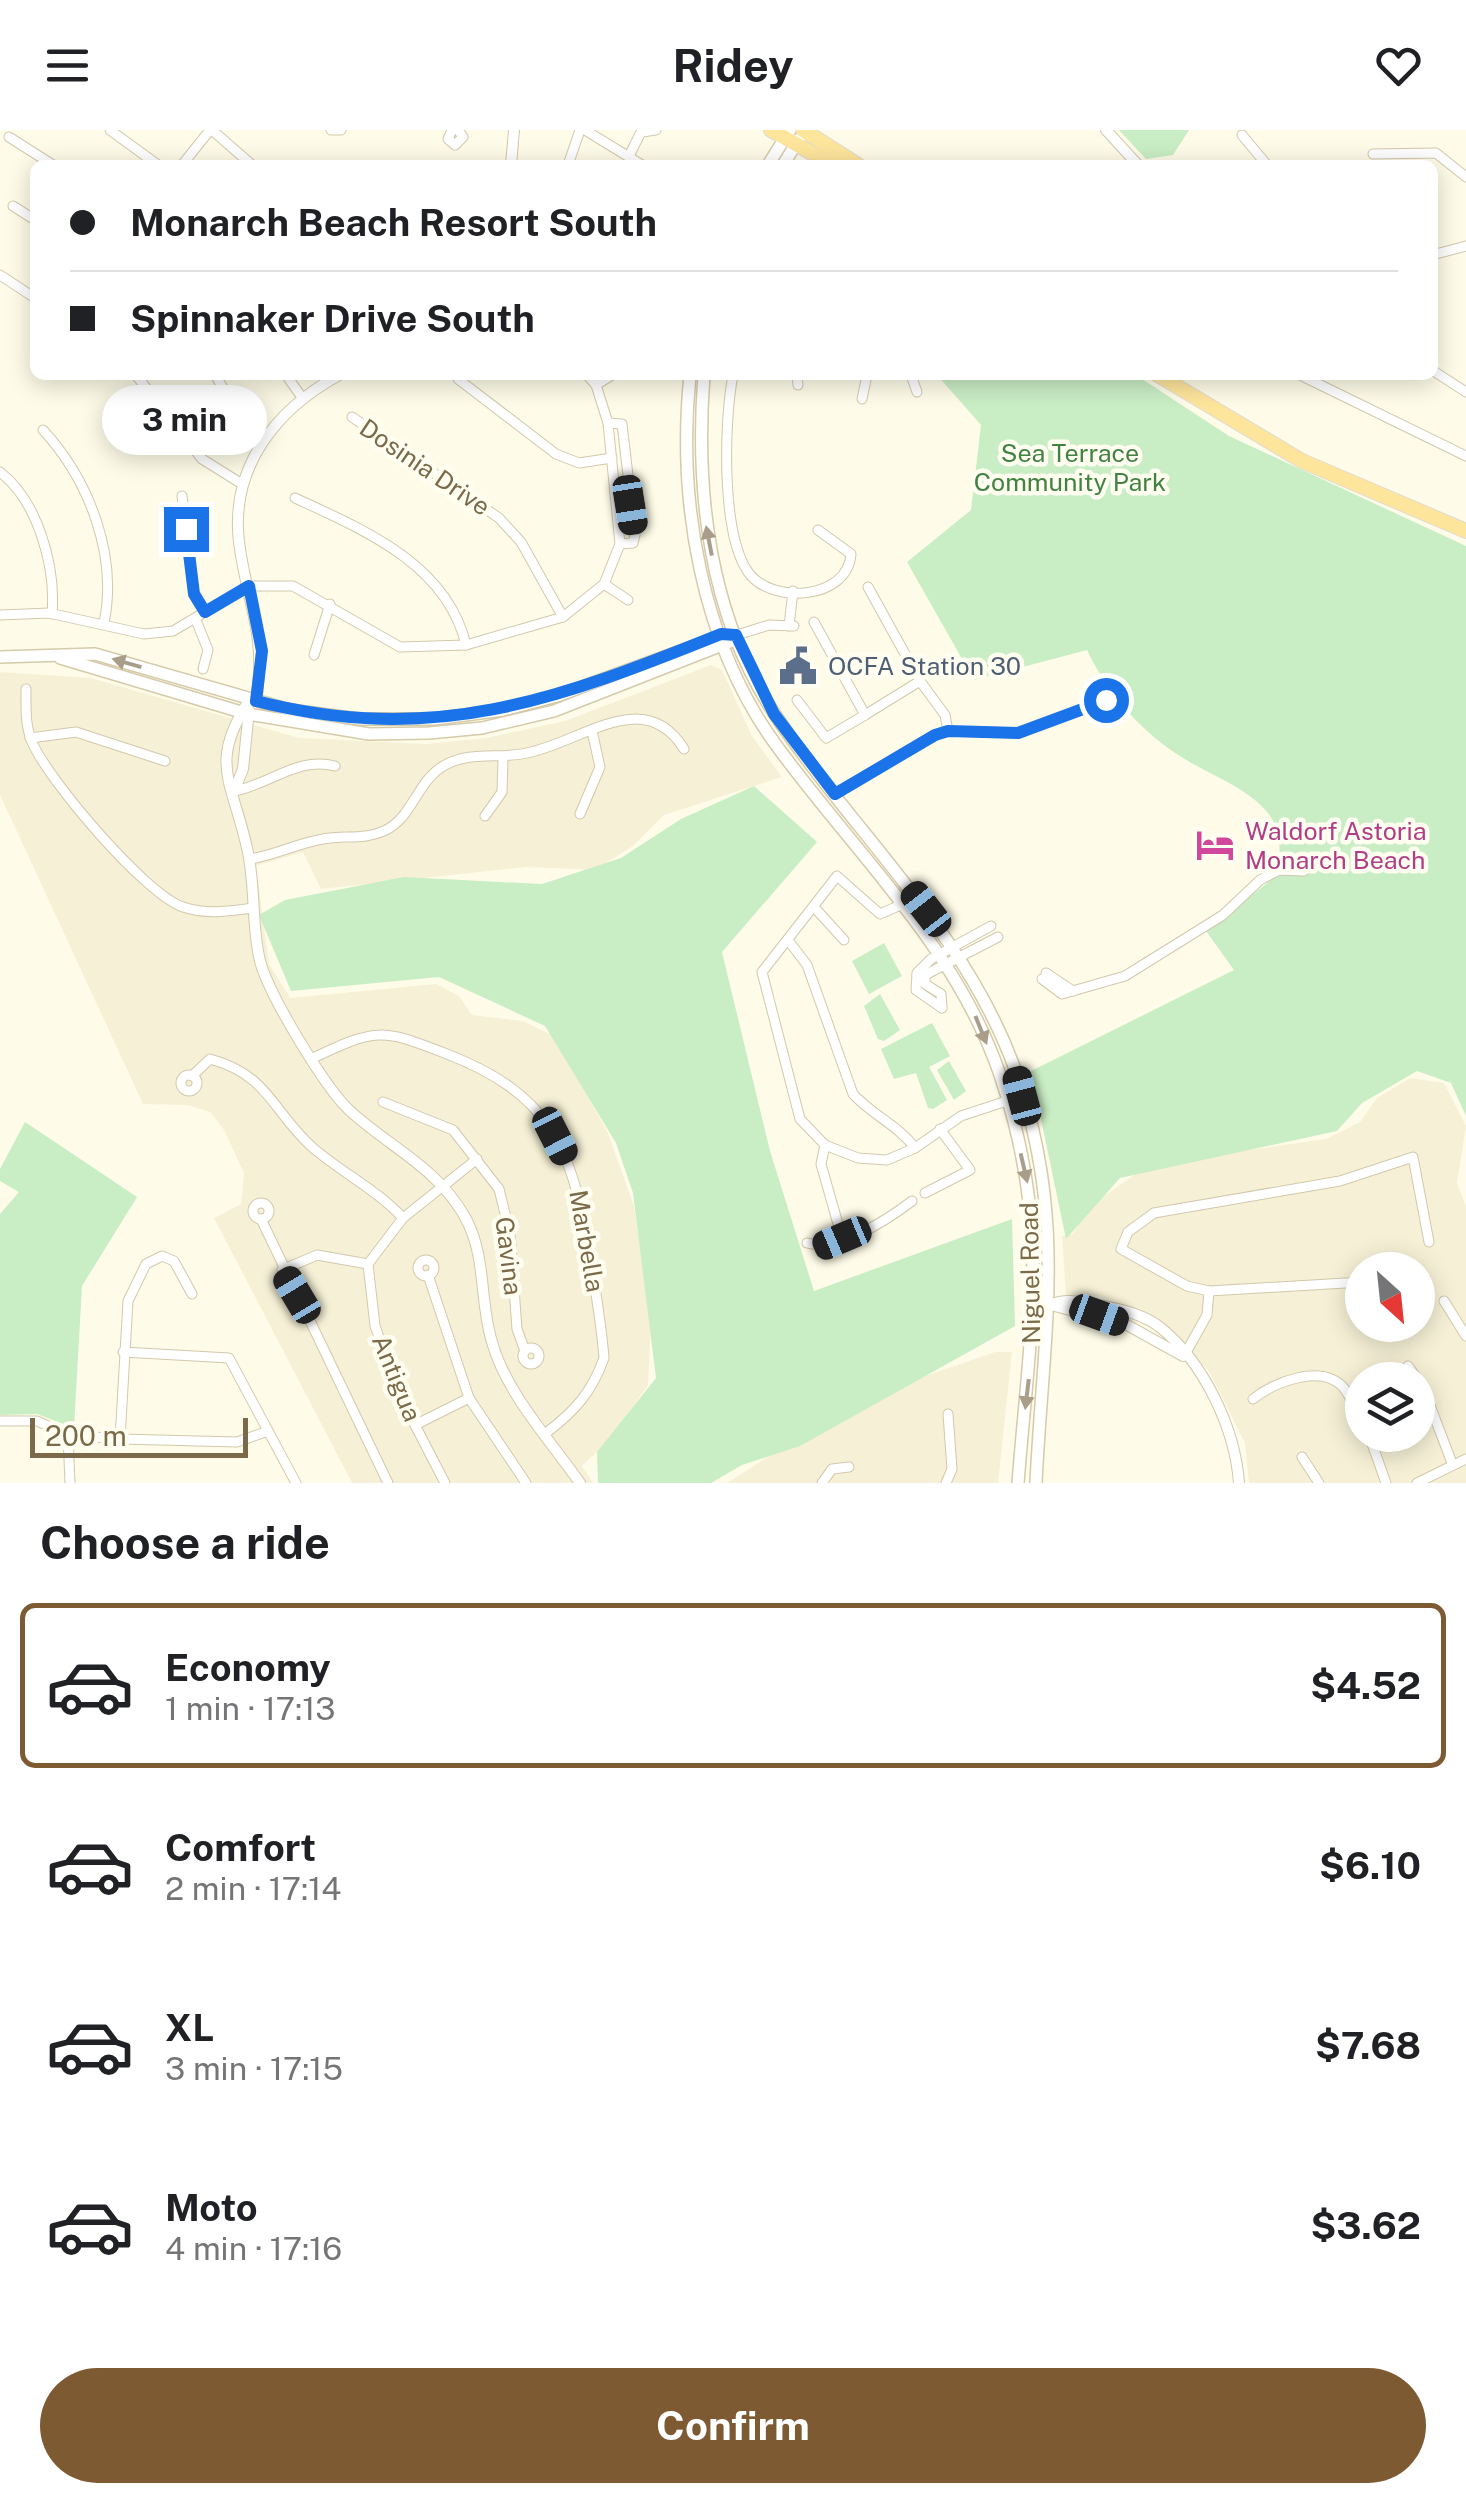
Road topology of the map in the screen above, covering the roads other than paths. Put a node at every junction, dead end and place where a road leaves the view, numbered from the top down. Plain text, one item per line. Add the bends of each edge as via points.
1 (110, 130) edge
2 (211, 130) edge
3 (332, 130) edge
4 (341, 130) edge
5 (514, 130) edge
6 (583, 130) edge
7 (656, 130) edge
8 (1106, 130) edge
9 (642, 131) edge
10 (793, 133) edge
11 (1242, 135) dead end
12 (9, 137) dead end
13 (1372, 154) dead end
14 (629, 156) junction
15 (45, 160) edge
16 (151, 160) edge
17 (186, 160) edge
18 (246, 160) edge
19 (511, 160) edge
20 (570, 160) edge
21 (635, 160) edge
22 (772, 160) edge
23 (785, 160) edge
24 (827, 160) edge
25 (848, 160) edge
26 (1133, 160) edge
27 (1263, 160) edge
28 (1466, 177) edge
29 (13, 206) dead end
30 (30, 217) edge
31 (1466, 246) edge
32 (1438, 253) edge
33 (0, 276) edge
34 (30, 295) edge
35 (1438, 374) edge
36 (140, 380) edge
37 (218, 380) edge
38 (290, 380) edge
39 (330, 380) edge
40 (461, 380) edge
41 (592, 380) edge
42 (603, 380) edge
43 (690, 380) edge
44 (704, 380) edge
45 (733, 380) edge
46 (866, 380) edge
47 (913, 380) edge
48 (1166, 380) edge
49 (1311, 380) edge
50 (596, 384) junction
51 (918, 392) dead end
52 (1466, 392) edge
53 (301, 396) junction
54 (862, 399) dead end
55 (352, 417) dead end
56 (608, 424) junction
57 (42, 430) dead end
58 (266, 435) junction
59 (1466, 456) edge
60 (612, 458) junction
61 (0, 472) edge
62 (242, 484) junction
63 (182, 496) dead end
64 (295, 498) dead end
65 (818, 530) dead end
66 (1466, 531) edge
67 (620, 544) junction
68 (604, 584) junction
69 (249, 586) junction
70 (868, 587) dead end
71 (793, 592) junction
72 (628, 600) dead end
73 (330, 604) junction
74 (205, 612) junction
75 (52, 614) junction
76 (0, 615) edge
77 (563, 616) junction
78 (196, 620) junction
79 (814, 622) dead end
80 (104, 623) junction
81 (721, 634) junction
82 (736, 635) junction
83 (466, 644) junction
84 (400, 647) junction
85 (725, 648) junction
86 (51, 655) junction
87 (314, 655) dead end
88 (0, 657) edge
89 (398, 662) dead end
90 (203, 669) dead end
91 (920, 681) junction
92 (26, 689) dead end
93 (251, 700) junction
94 (797, 700) dead end
95 (1091, 706) dead end
96 (245, 713) junction
97 (865, 715) junction
98 (592, 731) junction
99 (948, 731) junction
100 (30, 738) junction
101 (684, 750) dead end
102 (503, 758) junction
103 (165, 760) dead end
104 (334, 766) dead end
105 (234, 791) junction
106 (835, 794) junction
107 (580, 814) dead end
108 (484, 816) dead end
109 (250, 859) junction
110 (1304, 871) dead end
111 (902, 904) junction
112 (814, 907) junction
113 (252, 908) junction
114 (990, 926) dead end
115 (998, 937) dead end
116 (788, 940) junction
117 (844, 940) dead end
118 (956, 951) junction
119 (944, 958) junction
120 (1044, 976) dead end
121 (311, 1059) junction
122 (192, 1076) dead end
123 (1022, 1096) junction
124 (1008, 1101) junction
125 (384, 1102) dead end
126 (940, 1130) junction
127 (825, 1145) junction
128 (914, 1148) junction
129 (476, 1159) junction
130 (442, 1186) junction
131 (925, 1193) dead end
132 (912, 1201) dead end
133 (403, 1218) junction
134 (260, 1219) dead end
135 (842, 1238) junction
136 (1430, 1242) dead end
137 (807, 1243) dead end
138 (368, 1264) junction
139 (282, 1270) junction
140 (428, 1275) dead end
141 (1345, 1283) edge
142 (1210, 1291) junction
143 (192, 1294) dead end
144 (1444, 1302) dead end
145 (1036, 1304) junction
146 (1050, 1306) junction
147 (1466, 1336) edge
148 (526, 1350) dead end
149 (124, 1352) junction
150 (1184, 1356) junction
151 (1345, 1397) edge
152 (469, 1398) junction
153 (1253, 1400) dead end
154 (948, 1414) dead end
155 (1435, 1418) edge
156 (0, 1421) edge
157 (415, 1424) junction
158 (268, 1431) junction
159 (546, 1433) junction
160 (68, 1435) junction
161 (120, 1438) junction
162 (1375, 1452) edge
163 (1302, 1457) dead end
164 (1466, 1459) edge
165 (1452, 1463) junction
166 (850, 1467) dead end
167 (70, 1483) edge
168 (296, 1483) edge
169 (388, 1483) edge
170 (445, 1483) edge
171 (526, 1483) edge
172 (580, 1483) edge
173 (822, 1483) edge
174 (946, 1483) edge
175 (1018, 1483) edge
176 (1036, 1483) edge
177 (1240, 1483) edge
178 (1319, 1483) edge
179 (1386, 1483) edge
180 (1417, 1483) edge

1 - 16 street
2 - 17 street
2 - 18 street
3 - 4 street
5 - 19 street
6 - 14 street
6 - 20 street
7 - 9 street
8 - 26 street
9 - 14 street
10 - 22 main road
10 - 23 main road
10 - 24 highway
10 - 25 highway
11 - 27 street
12 - 15 street
13 - 28 street via 1436,154
14 - 21 street
29 - 30 street
31 - 32 street
33 - 34 street
35 - 52 street
36 - 62 street via 202,459
37 - 58 street
38 - 53 street
39 - 53 street
40 - 60 street via 556,454 579,463
41 - 50 street
42 - 50 street
43 - 81 main road, Niguel Road via 692,525
82 -> 44 main road, Niguel Road via 706,521 699,460
45 - 71 street via 728,483 738,555 755,581
46 - 54 street
47 - 51 street
48 - 66 highway via 1302,461
49 - 59 street
50 - 56 street
53 - 58 street
55 - 77 street, Dosinia Drive via 499,518 531,557
56 - 60 street
56 - 67 street via 622,424 635,535 633,543
57 - 80 street via 68,457 90,506 108,563
58 - 62 street
60 - 67 street
61 - 75 street via 28,503 47,558
62 - 69 street via 239,539
63 - 74 street via 194,594
64 - 83 street via 363,530 419,568 460,620
65 - 71 street via 851,554 850,566 834,585
67 - 68 street
68 - 72 street
68 - 77 street
69 - 73 street via 293,586
69 - 74 street
69 - 93 street via 262,651
70 - 91 street
71 - 82 street via 792,626
73 - 84 street
73 - 87 street
74 - 78 street
75 - 76 street
75 - 80 street
77 - 83 street
78 - 80 street via 144,634
78 - 90 street via 208,650
79 - 97 street
81 - 82 main road
81 - 85 main road, Niguel Road
81 - 93 main road via 502,710 359,719
82 - 85 main road
82 - 106 main road, Niguel Road via 774,714
83 - 84 street
84 - 89 street
85 - 96 main road via 554,712 482,728 369,734
85 - 111 main road, Niguel Road via 776,746
86 - 88 main road
93 -> 86 main road via 95,654
86 - 96 main road
91 - 97 street
91 - 99 street via 945,715
92 - 100 street
93 - 96 street
94 - 97 street via 826,738
95 - 99 street via 1018,733
96 - 105 street via 243,769
96 - 105 street via 229,731 223,767
98 - 101 street via 648,720 671,729
98 - 102 street
98 - 107 street via 600,767
99 - 106 street
100 - 103 street via 76,732
100 - 113 street via 55,778 162,897 213,913
102 - 108 street via 502,792
102 - 109 street via 463,757 446,764 432,773 404,818 378,834 325,838
104 - 105 street via 304,764
105 - 109 street
106 - 118 main road, Niguel Road
109 - 113 street
110 - 120 street via 1279,870 1260,880 1223,916 1125,976 1073,992
111 - 112 street via 880,914 837,876
111 - 119 main road, Niguel Road
112 - 116 street
112 - 117 street
113 - 121 street via 260,962
114 - 118 street
115 - 118 street
116 - 127 street via 762,972 762,984 800,1119
116 - 128 street via 807,965 852,1094 902,1130
118 - 119 street
118 - 123 main road, Niguel Road via 990,1012
119 - 119 street via 922,967 914,985 942,1008 941,994 924,980
119 -> 124 main road, Niguel Road via 973,1010
121 - 130 street via 346,1108 409,1152
121 - 159 street, Marbella via 359,1036 392,1032 491,1071 524,1096 555,1136 576,1177 604,1358 576,1411
122 - 133 street via 210,1058 239,1066 265,1087 308,1143
123 - 124 street
123 - 146 main road, Niguel Road via 1048,1208
124 - 126 street
124 -> 145 main road, Niguel Road via 1029,1188
125 - 129 street, Gavina via 453,1130
126 - 128 street
126 - 131 street via 970,1170
127 - 128 street via 887,1160
127 - 135 street via 821,1164
129 - 130 street
129 - 148 street, Gavina via 499,1190 510,1234 517,1330
130 - 133 street
130 - 159 street via 465,1217 482,1261 492,1344
132 - 135 street
133 - 138 street
134 - 139 street
135 - 137 street via 821,1247
136 - 142 street via 1412,1157 1340,1181 1154,1213 1128,1232 1121,1250 1187,1286
138 - 139 street via 317,1255
138 - 157 street, Antigua via 375,1326
139 - 169 street
140 - 152 street
141 - 142 street
142 - 150 street via 1202,1326
143 - 149 street via 174,1261 162,1256 146,1264 128,1301
144 - 147 street
145 - 146 main road
145 -> 175 main road, Niguel Road
146 - 150 street via 1128,1320
146 - 176 main road, Niguel Road
149 - 158 street via 230,1358
149 - 161 street
150 - 177 street via 1224,1416
151 - 153 street via 1335,1382 1290,1378
152 - 157 street
152 - 171 street
154 - 174 street via 952,1469
155 - 165 street
156 - 160 street via 37,1421
157 - 170 street, Antigua
158 - 161 street via 237,1442
158 - 168 street
159 - 172 street
160 - 161 street
160 - 167 street
162 - 179 street
163 - 178 street
164 - 165 street
165 - 180 street
166 - 173 street via 832,1469

